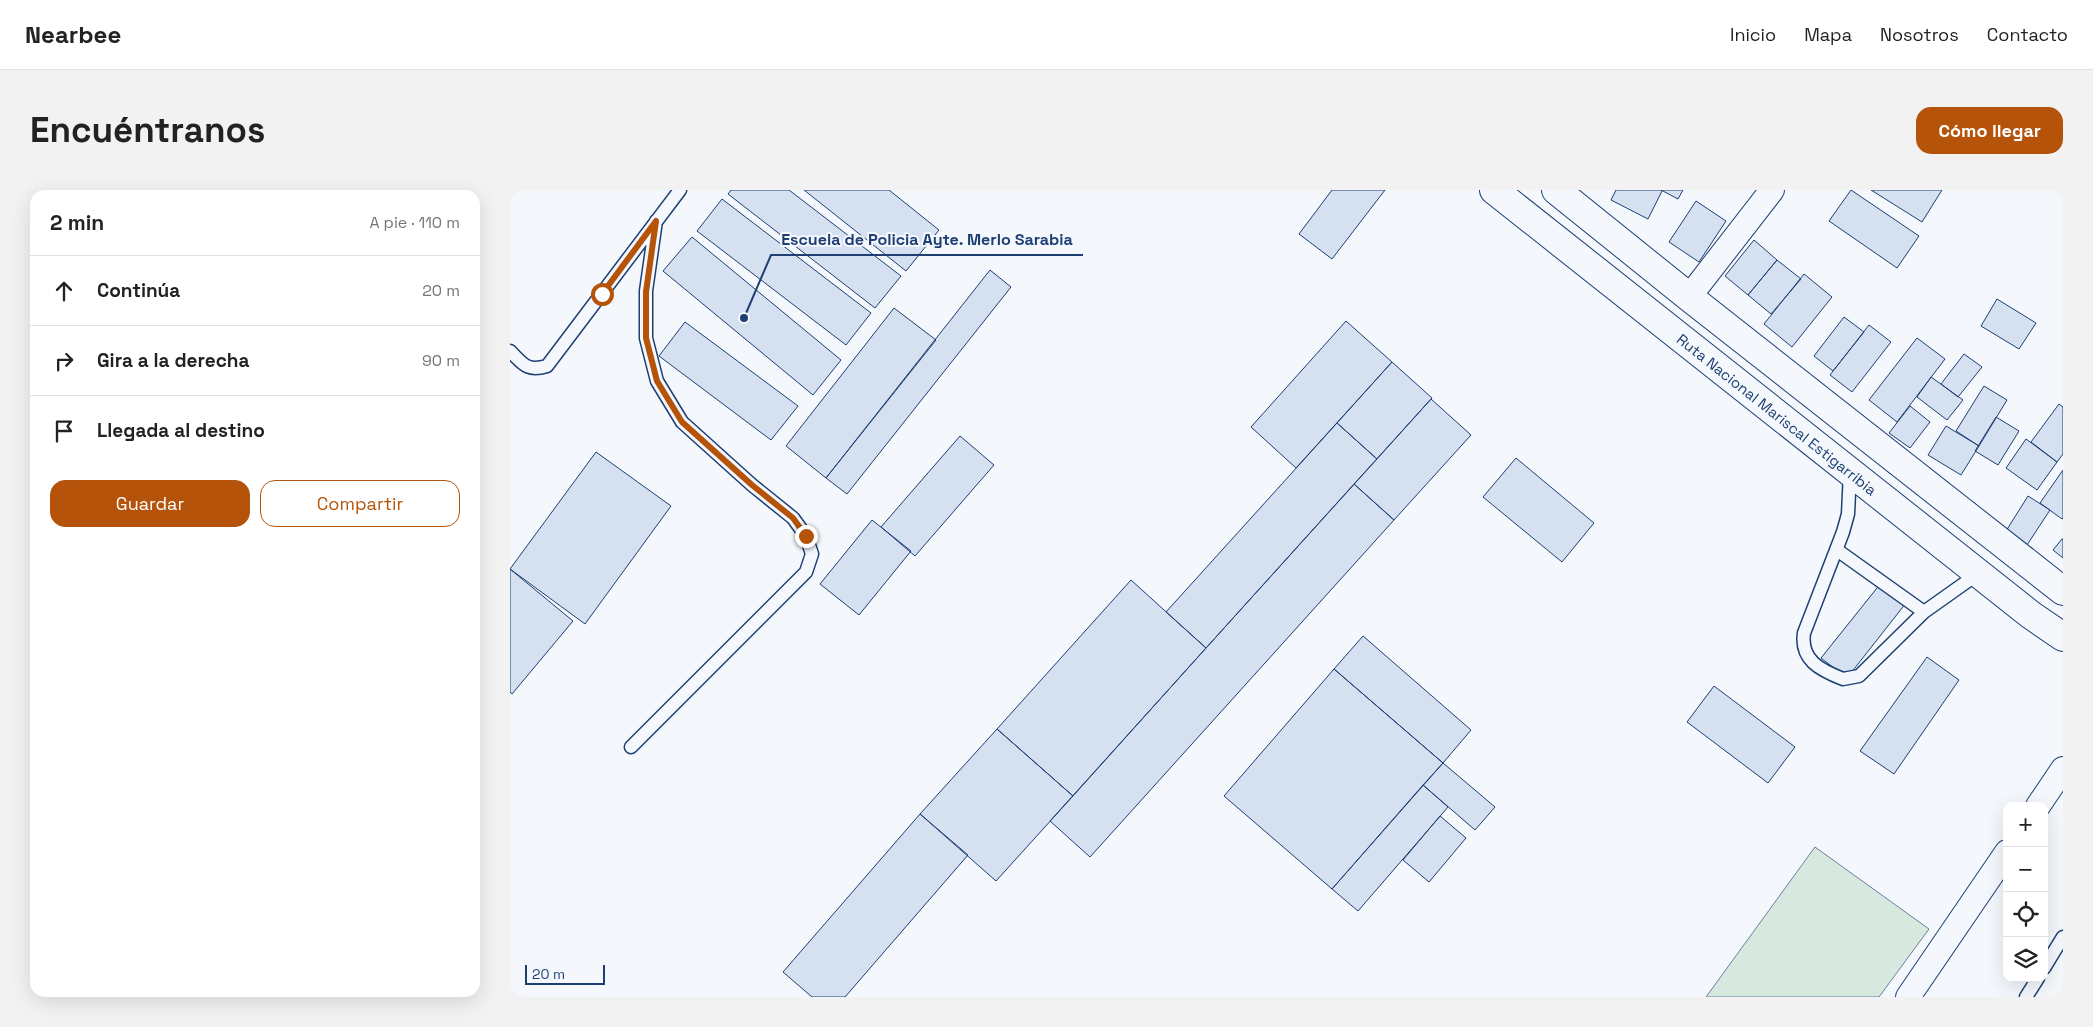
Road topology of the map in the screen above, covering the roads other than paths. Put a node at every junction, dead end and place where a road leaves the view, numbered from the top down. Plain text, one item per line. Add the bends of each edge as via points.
1 (680, 190) edge
2 (1494, 190) edge
3 (1556, 190) edge
4 (1768, 191) edge
5 (656, 221) junction
6 (1689, 297) junction
7 (510, 350) edge
8 (1850, 471) junction
9 (1837, 550) junction
10 (1979, 573) junction
11 (2063, 591) edge
12 (1924, 612) junction
13 (2063, 637) edge
14 (631, 746) dead end
15 (2063, 769) edge
16 (2041, 802) edge
17 (2003, 858) edge
18 (2063, 937) edge
19 (2048, 961) edge
20 (2035, 982) edge
21 (1908, 997) edge
22 (2026, 997) edge

1 - 5 lane
2 - 8 highway, Ruta Nacional Mariscal Estigarribia
3 - 6 highway
4 - 6 street
5 - 7 lane via 547,366 536,370 526,367
5 - 14 lane via 646,301 646,338 657,381 682,422 793,518 806,536 812,554 806,572
6 - 11 highway
8 - 9 lane via 1848,514
8 - 10 highway, Ruta Nacional Mariscal Estigarribia
9 - 12 lane
9 - 12 lane via 1802,644 1805,653 1820,668 1843,680 1859,676
10 - 12 lane
10 - 13 highway, Ruta Nacional Mariscal Estigarribia
15 - 16 street
17 - 21 street
18 - 19 lane
20 - 22 lane

